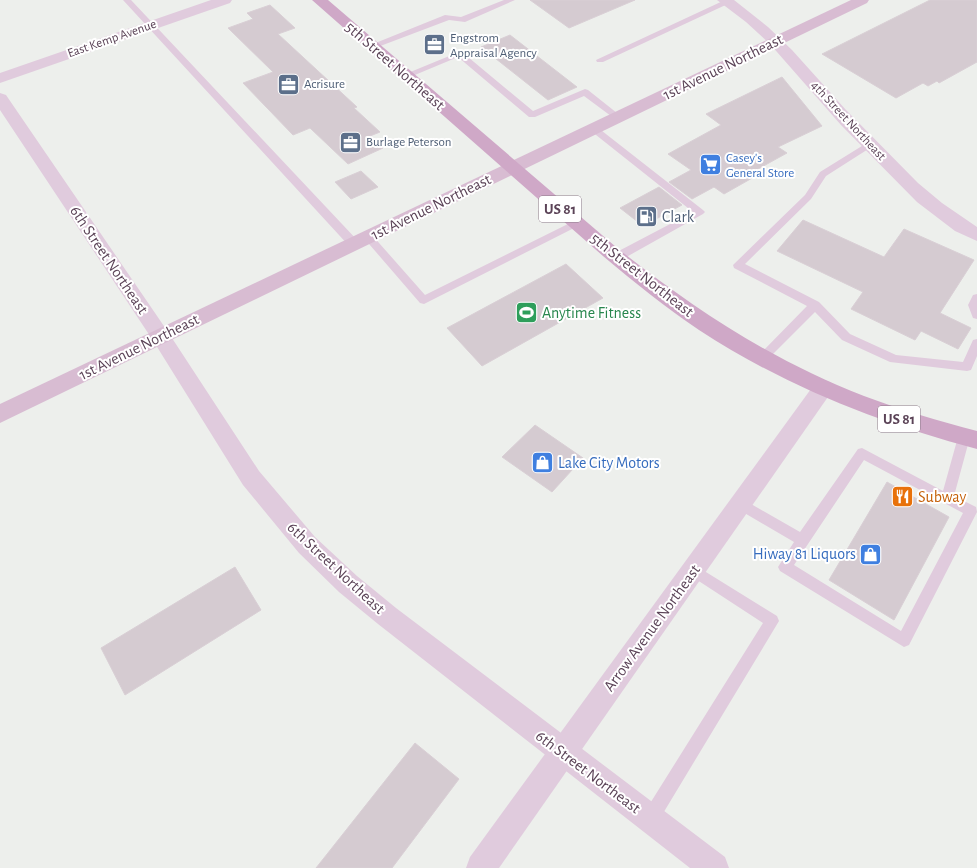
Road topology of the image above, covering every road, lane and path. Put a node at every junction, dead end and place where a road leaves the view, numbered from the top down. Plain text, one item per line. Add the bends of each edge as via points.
1 (127, 0) edge
2 (225, 0) edge
3 (319, 0) edge
4 (511, 0) edge
5 (862, 0) edge
6 (726, 1) edge
7 (150, 26) junction
8 (776, 41) junction
9 (372, 46) junction
10 (600, 60) dead end
11 (406, 75) junction
12 (0, 78) edge
13 (0, 98) edge
14 (618, 117) junction
15 (594, 129) junction
16 (870, 144) junction
17 (513, 168) junction
18 (576, 223) junction
19 (977, 235) edge
20 (361, 241) junction
21 (617, 257) junction
22 (977, 298) edge
23 (815, 305) junction
24 (977, 315) edge
25 (161, 337) junction
26 (977, 343) edge
27 (763, 357) junction
28 (823, 388) junction
29 (0, 414) edge
30 (971, 439) edge
31 (947, 499) junction
32 (740, 504) junction
33 (802, 540) junction
34 (693, 570) junction
35 (563, 753) junction
36 (650, 819) junction
37 (481, 868) edge
38 (714, 868) edge

1 - 7 lane
2 - 7 street, East Kemp Avenue
3 - 9 main road, 5th Street Northeast / US 81
4 - 9 lane via 462,20 448,17
5 - 8 main road, 1st Avenue Northeast
6 - 8 street, 4th Street Northeast
6 - 10 lane
7 - 12 street, East Kemp Avenue
7 - 20 lane
8 - 14 main road, 1st Avenue Northeast
8 - 16 street, 4th Street Northeast
9 - 11 main road, 5th Street Northeast / US 81
11 - 14 lane via 459,54 532,115 585,92
11 - 17 main road, 5th Street Northeast / US 81
13 - 25 street, 6th Street Northeast
14 - 15 main road, 1st Avenue Northeast
15 - 17 main road, 1st Avenue Northeast
15 - 21 lane via 700,212
16 - 19 street, 4th Street Northeast via 930,204 949,219
16 - 23 lane via 823,174 808,197 738,265
17 - 18 main road, 5th Street Northeast / US 81
17 - 20 main road, 1st Avenue Northeast
18 - 20 lane via 424,300
18 - 21 main road, 5th Street Northeast / US 81
20 - 25 main road, 1st Avenue Northeast
21 - 27 main road, 5th Street Northeast / US 81 via 673,301
22 - 24 lane via 973,305
23 - 26 lane via 846,336 894,359 966,367
23 - 27 lane
25 - 29 main road, 1st Avenue Northeast
25 - 35 street, 6th Street Northeast via 252,478 307,545 387,616
27 - 28 main road, 5th Street Northeast / US 81
28 - 30 main road, 5th Street Northeast / US 81 via 898,419
28 - 32 street, Arrow Avenue Northeast
30 - 31 lane
31 - 33 lane via 862,453
31 - 33 lane via 971,511 904,640 785,567
32 - 33 lane
32 - 34 street, Arrow Avenue Northeast
34 - 35 street, Arrow Avenue Northeast
34 - 36 lane via 772,622
35 - 36 street, 6th Street Northeast
35 - 37 street, Arrow Avenue Northeast
36 - 38 street, 6th Street Northeast

